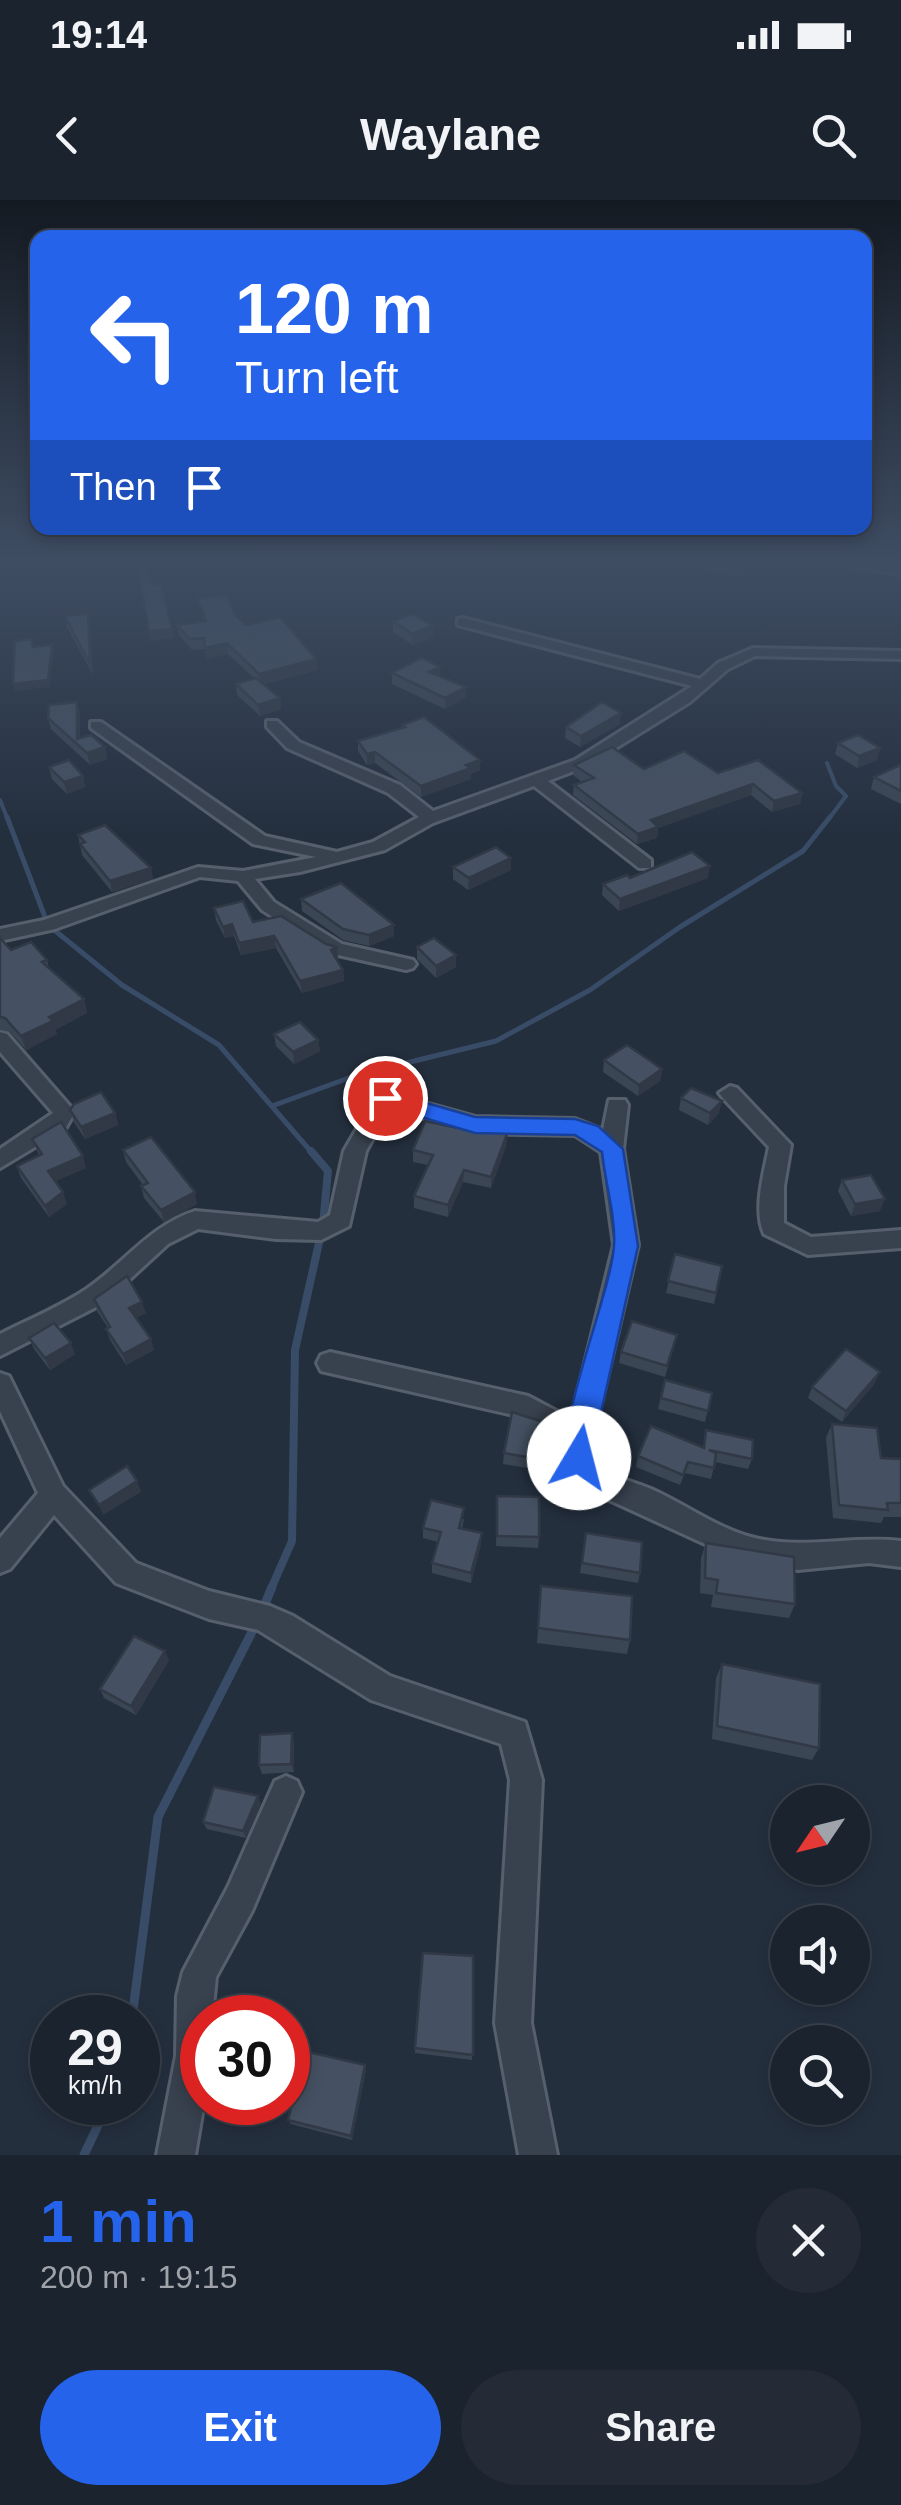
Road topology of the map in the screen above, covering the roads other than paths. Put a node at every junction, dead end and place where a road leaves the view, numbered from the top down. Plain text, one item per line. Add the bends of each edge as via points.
1 (583, 653) edge
2 (754, 653) edge
3 (838, 653) edge
4 (901, 655) edge
5 (702, 684) junction
6 (272, 724) dead end
7 (96, 725) dead end
8 (537, 780) junction
9 (431, 818) junction
10 (339, 856) junction
11 (645, 864) dead end
12 (300, 867) junction
13 (243, 876) junction
14 (285, 900) junction
15 (0, 934) edge
16 (406, 964) dead end
17 (0, 1039) edge
18 (730, 1093) dead end
19 (617, 1105) dead end
20 (612, 1149) junction
21 (0, 1160) edge
22 (901, 1239) edge
23 (0, 1346) edge
24 (330, 1363) dead end
25 (0, 1384) edge
26 (585, 1416) junction
27 (52, 1495) junction
28 (901, 1554) edge
29 (0, 1560) edge
30 (286, 1792) dead end
31 (176, 2155) edge
32 (538, 2155) edge

1 - 5 street
2 - 5 street
3 - 4 street
5 - 8 street via 581,763
6 - 9 street via 292,745 394,788
7 - 10 street via 260,840
8 - 9 street
8 - 11 street
9 - 10 street via 379,846
10 - 12 street
12 - 13 street
12 - 14 street
13 - 14 street via 268,906
13 - 15 street via 198,872 48,925
14 - 16 street via 336,949
17 - 21 street via 64,1112 58,1124
18 - 22 street via 780,1145 772,1228 808,1246
19 - 20 street
20 - 23 street via 575,1127 475,1125 385,1098 355,1152 342,1220 321,1231 195,1220 160,1238 95,1296
20 - 26 street via 626,1246
24 - 26 street via 528,1407 557,1425
25 - 27 street
26 - 28 street via 579,1458 593,1479 733,1545 798,1557
27 - 29 street
27 - 32 street via 126,1573 209,1605 260,1616 382,1689 514,1734 526,1780 513,2023
30 - 31 street via 200,1972

